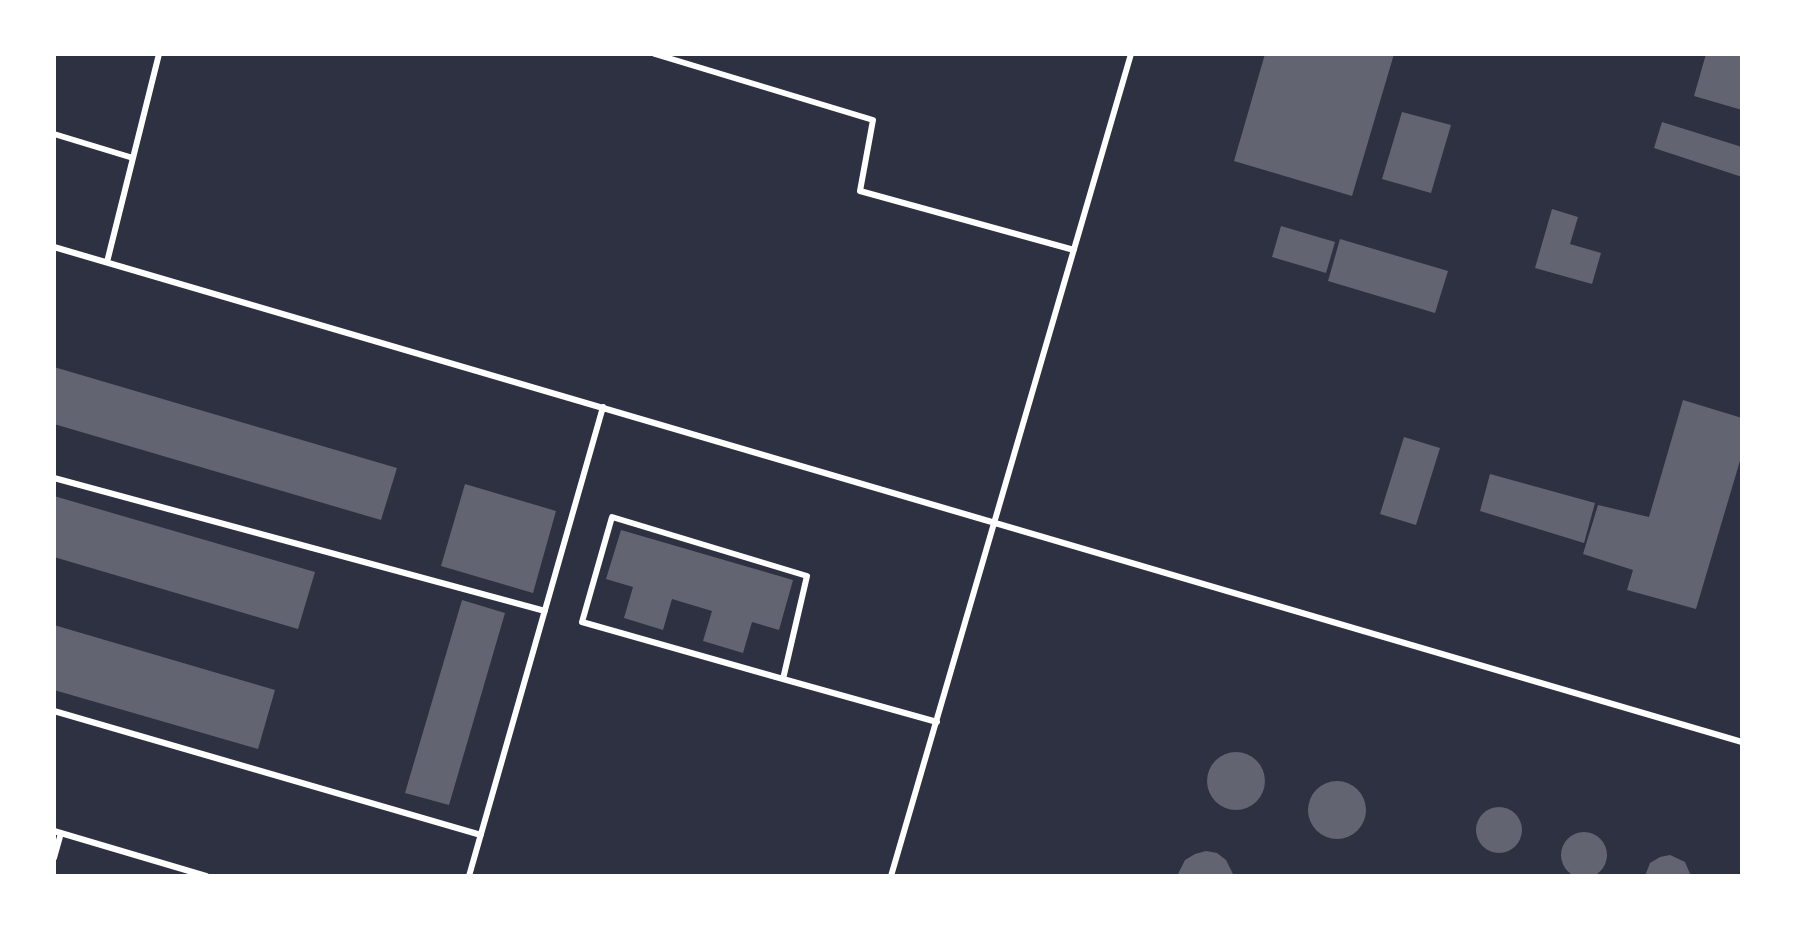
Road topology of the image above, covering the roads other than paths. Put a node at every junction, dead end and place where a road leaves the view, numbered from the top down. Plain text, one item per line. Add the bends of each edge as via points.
1 (159, 54) edge
2 (655, 54) edge
3 (1131, 54) edge
4 (54, 134) edge
5 (133, 158) junction
6 (54, 247) edge
7 (1074, 250) junction
8 (107, 262) junction
9 (603, 407) junction
10 (54, 478) edge
11 (995, 521) junction
12 (545, 611) junction
13 (783, 679) junction
14 (54, 711) edge
15 (937, 722) junction
16 (1742, 742) edge
17 (58, 832) edge
18 (481, 835) junction
19 (54, 858) edge
20 (206, 876) edge
21 (469, 876) edge
22 (891, 876) edge

1 - 5 lane
2 - 7 lane via 873,120 860,191
3 - 7 lane
4 - 5 lane
5 - 8 lane
6 - 8 lane
7 - 11 lane
8 - 9 lane
9 - 11 lane
9 - 12 lane
10 - 12 lane
11 - 15 lane
11 - 16 lane
12 - 18 lane
13 - 13 lane via 582,622 612,517 807,576
13 - 15 lane
14 - 18 lane
15 - 22 lane
17 - 19 lane
17 - 20 lane
18 - 21 lane

